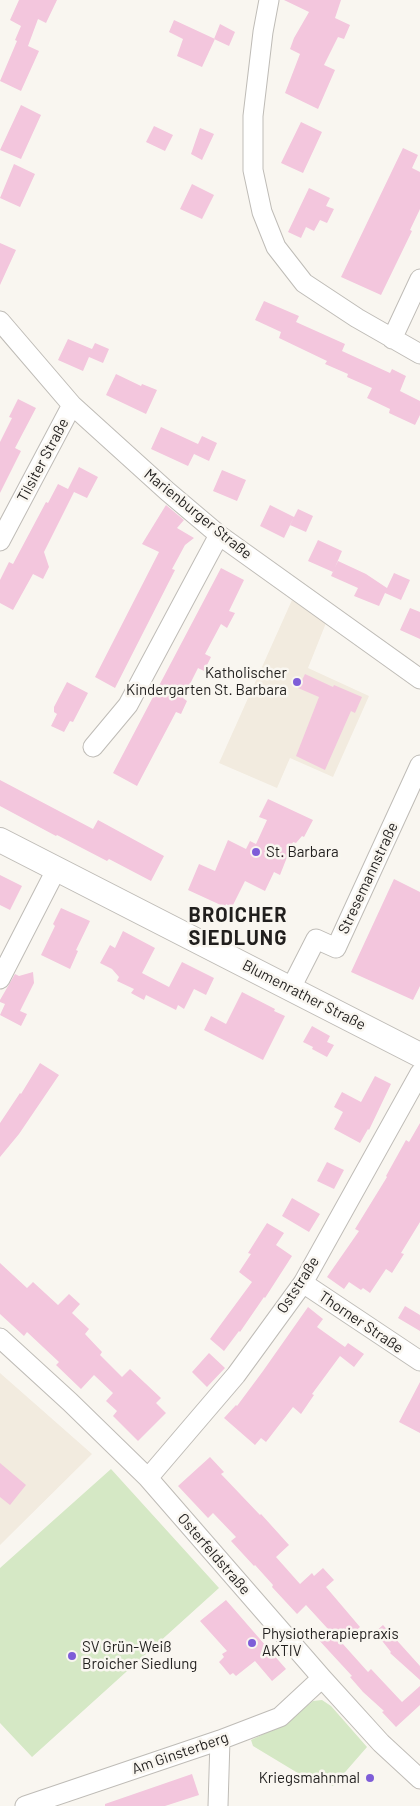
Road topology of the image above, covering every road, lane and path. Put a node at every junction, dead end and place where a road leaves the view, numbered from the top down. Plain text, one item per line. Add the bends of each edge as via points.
1 (269, 0) edge
2 (420, 279) edge
3 (0, 321) edge
4 (392, 339) junction
5 (420, 354) edge
6 (72, 405) junction
7 (219, 535) junction
8 (0, 541) edge
9 (420, 678) edge
10 (93, 747) dead end
11 (420, 765) edge
12 (0, 840) edge
13 (56, 870) junction
14 (0, 979) edge
15 (291, 988) junction
16 (420, 1055) edge
17 (420, 1073) edge
18 (303, 1283) junction
19 (0, 1338) edge
20 (420, 1361) edge
21 (148, 1478) junction
22 (322, 1678) junction
23 (220, 1740) junction
24 (420, 1779) edge
25 (24, 1806) edge
26 (218, 1806) edge

1 - 4 street via 262,32 253,116 253,170 262,212 276,247 304,283
2 - 4 street
3 - 6 street, Marienburger Straße
4 - 5 street
6 - 7 street, Marienburger Straße
6 - 8 street, Tilsiter Straße
7 - 9 street, Marienburger Straße
7 - 10 street via 128,705
11 - 15 street, Stresemannstraße via 336,948 316,939
12 - 13 street, Blumenrather Straße
13 - 14 street
13 - 15 street, Blumenrather Straße
15 - 16 street, Blumenrather Straße
17 - 18 street, Oststraße
18 - 20 street, Thorner Straße
18 - 21 street, Oststraße via 236,1375
19 - 21 street, Osterfeldstraße
21 - 22 street, Osterfeldstraße
22 - 23 street, Am Ginsterberg via 280,1717
22 - 24 street, Osterfeldstraße via 381,1743
23 - 25 street, Am Ginsterberg
23 - 26 street

